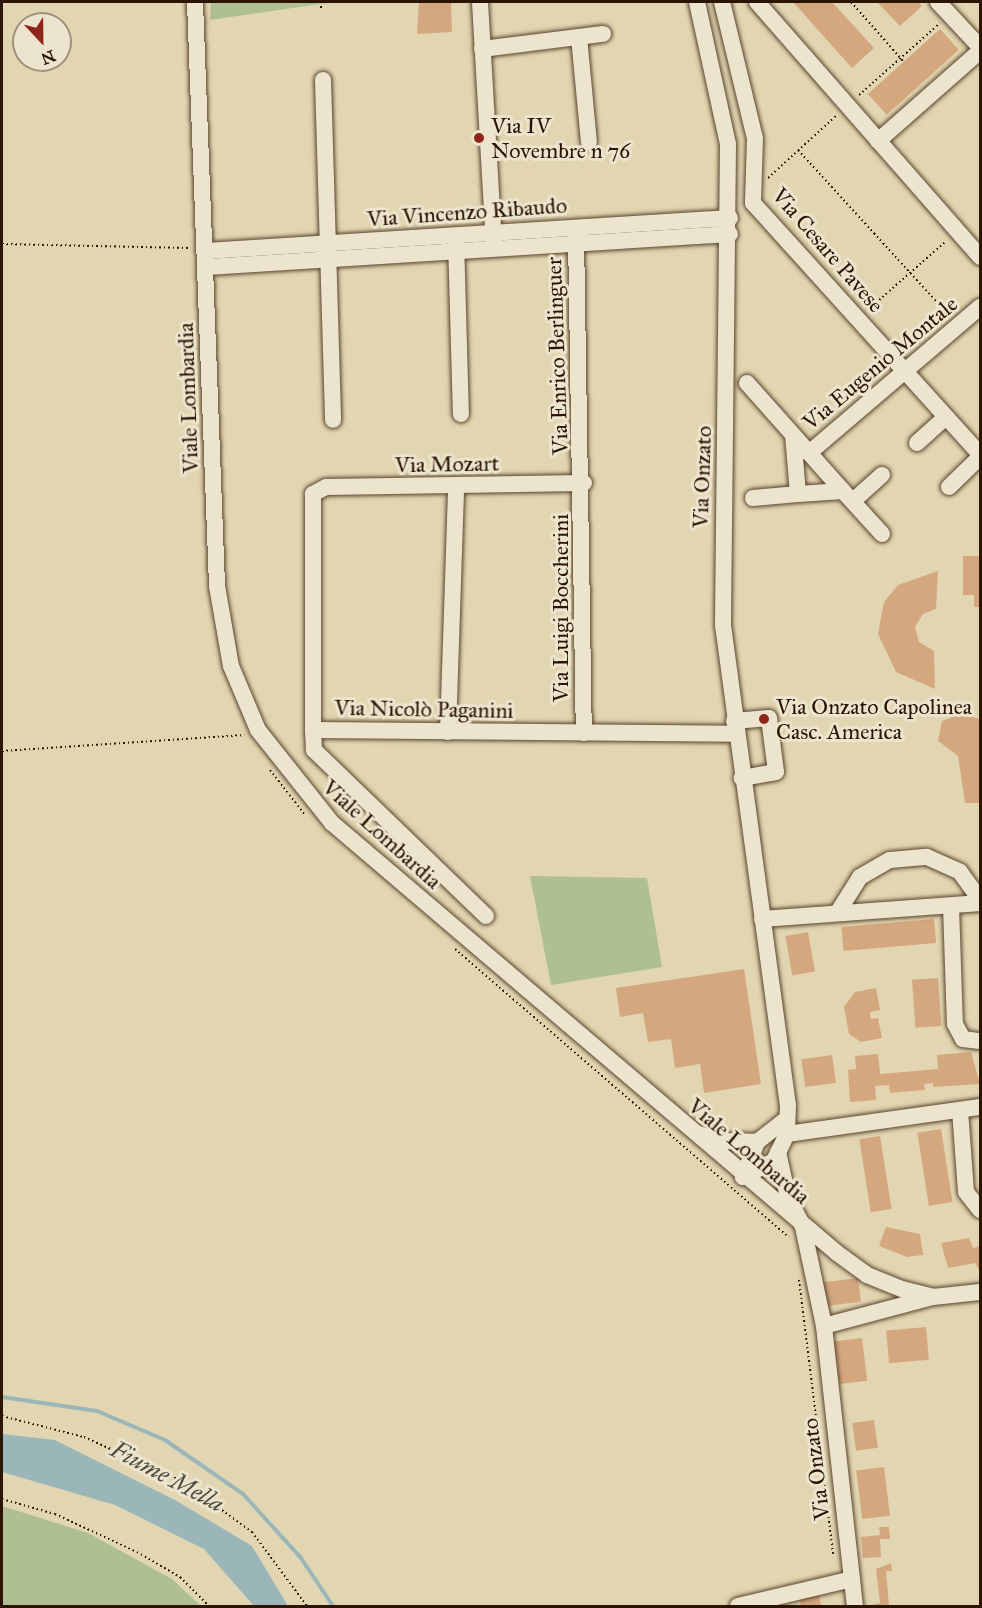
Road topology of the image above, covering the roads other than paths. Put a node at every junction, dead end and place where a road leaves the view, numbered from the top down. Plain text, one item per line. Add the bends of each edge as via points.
1 (195, 2) edge
2 (480, 2) edge
3 (697, 2) edge
4 (722, 2) edge
5 (757, 2) edge
6 (938, 2) edge
7 (603, 34) dead end
8 (579, 37) junction
9 (483, 49) junction
10 (981, 49) edge
11 (322, 80) dead end
12 (878, 141) junction
13 (589, 142) dead end
14 (755, 156) junction
15 (728, 159) junction
16 (730, 226) junction
17 (576, 235) junction
18 (494, 240) junction
19 (456, 242) junction
20 (331, 250) junction
21 (207, 255) junction
22 (981, 257) edge
23 (979, 310) edge
24 (903, 370) junction
25 (747, 383) dead end
26 (461, 414) dead end
27 (946, 417) junction
28 (333, 420) dead end
29 (793, 435) junction
30 (917, 443) dead end
31 (809, 453) junction
32 (981, 455) edge
33 (882, 475) dead end
34 (584, 483) junction
35 (456, 487) junction
36 (949, 487) dead end
37 (313, 494) joint
38 (798, 494) junction
39 (848, 496) junction
40 (753, 498) dead end
41 (882, 534) dead end
42 (735, 728) junction
43 (313, 730) junction
44 (448, 732) junction
45 (584, 734) junction
46 (742, 778) junction
47 (981, 902) edge
48 (951, 906) junction
49 (838, 912) junction
50 (486, 916) dead end
51 (762, 919) junction
52 (981, 1041) edge
53 (981, 1107) edge
54 (960, 1110) junction
55 (786, 1120) junction
56 (823, 1127) junction
57 (690, 1131) junction
58 (757, 1142) junction
59 (778, 1152) junction
60 (743, 1177) junction
61 (981, 1210) edge
62 (803, 1227) junction
63 (981, 1292) edge
64 (933, 1297) junction
65 (824, 1326) junction
66 (851, 1571) junction
67 (738, 1606) edge
68 (855, 1606) edge

1 - 21 street, Viale Lombardia
2 - 9 street
3 - 15 street, Via Onzato
4 - 14 street, Via Cesare Pavese
5 - 12 street
6 - 10 street
7 - 8 street
8 - 9 street
8 - 13 street
9 - 18 street
10 - 12 street
11 - 20 street
12 - 22 street
14 - 15 street
14 - 24 street, Via Cesare Pavese via 753,203
15 - 16 street, Via Onzato
16 - 17 street, Via Vincenzo Ribaudo
16 - 42 street, Via Onzato via 722,537 723,625
17 - 18 street, Via Vincenzo Ribaudo
17 - 34 street, Via Enrico Berlinguer
18 - 19 street, Via Vincenzo Ribaudo
19 - 20 street, Via Vincenzo Ribaudo
19 - 26 street
20 - 21 street, Via Vincenzo Ribaudo
20 - 28 street
21 - 57 street, Viale Lombardia via 220,621 235,677 258,730 306,797 332,823
23 - 24 street, Via Eugenio Montale
24 - 27 street, Via Cesare Pavese
24 - 31 street, Via Eugenio Montale
25 - 29 street
27 - 30 street
27 - 32 street, Via Cesare Pavese
29 - 31 street
29 - 38 street
31 - 39 street
32 - 36 street
33 - 39 street
34 - 35 street, Via Mozart
34 - 45 street, Via Luigi Boccherini
35 - 37 street, Via Mozart via 326,487
35 - 44 street
37 - 43 street, Via Nicolò Paganini
38 - 39 street
38 - 40 street
39 - 41 street
42 - 45 street, Via Nicolò Paganini
42 - 46 street, Via Onzato
42 - 46 street via 769,718 776,772
43 - 44 street, Via Nicolò Paganini
43 - 50 street via 314,750
44 - 45 street, Via Nicolò Paganini
46 - 51 street, Via Onzato
47 - 48 street
47 - 49 street via 952,868 927,857 890,860 860,877
48 - 49 street
48 - 52 street via 955,1024 963,1040
49 - 51 street
51 - 55 street, Via Onzato
53 - 54 street
54 - 56 street
54 - 61 street via 966,1192
55 - 56 street
55 - 56 street
55 - 58 street
55 - 59 street
57 - 58 street via 718,1141
57 - 60 street, Viale Lombardia
58 - 60 street
59 - 60 street via 774,1161
59 - 62 street via 788,1197
60 - 62 street, Viale Lombardia
62 - 64 street, Viale Lombardia via 867,1275
62 - 65 street, Via Onzato
63 - 64 street
64 - 65 street
65 - 66 street, Via Onzato
66 - 67 street
66 - 68 street, Via Onzato

